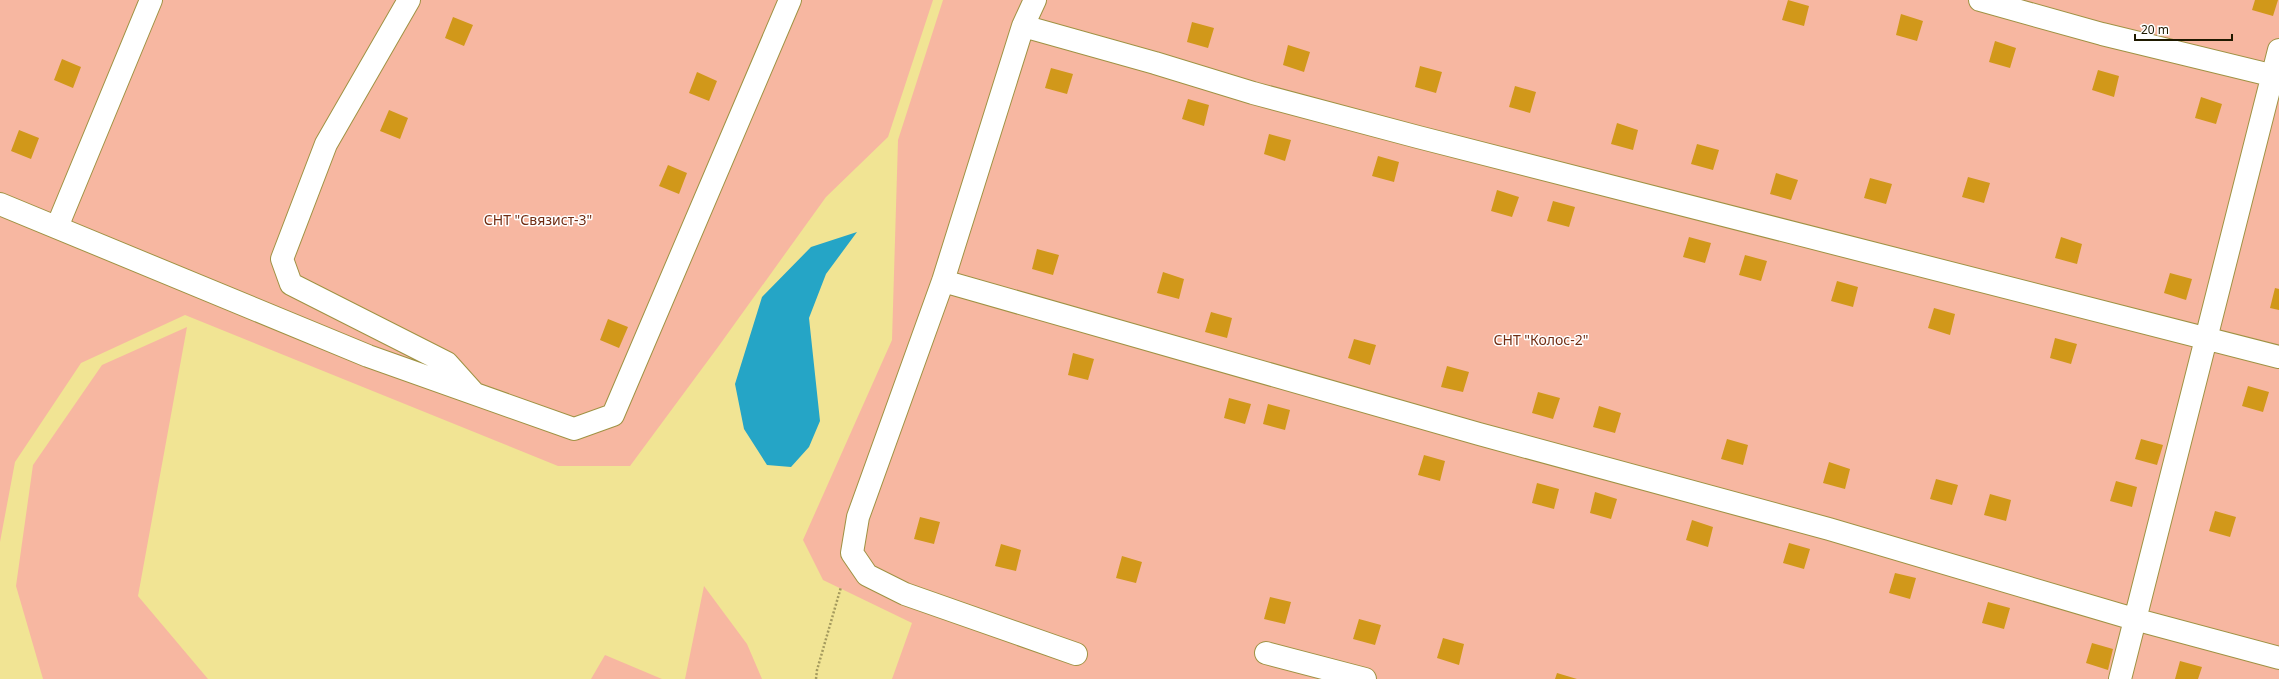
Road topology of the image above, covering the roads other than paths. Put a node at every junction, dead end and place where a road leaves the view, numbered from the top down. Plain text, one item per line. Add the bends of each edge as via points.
1 (151, 0) edge
2 (408, 0) edge
3 (790, 0) edge
4 (1035, 0) edge
5 (1980, 0) edge
6 (1023, 26) junction
7 (2279, 50) edge
8 (2276, 76) edge
9 (0, 204) edge
10 (57, 227) junction
11 (943, 281) junction
12 (2207, 339) junction
13 (2279, 357) edge
14 (474, 393) junction
15 (2134, 619) junction
16 (1076, 654) dead end
17 (1266, 654) dead end
18 (2279, 658) edge
19 (1365, 679) edge
20 (2120, 679) edge

1 - 10 lane
2 - 14 lane via 326,144 282,259 291,284 447,363
3 - 14 lane via 613,415 574,429
4 - 6 lane
5 - 8 lane via 2102,34
6 - 11 lane
6 - 12 lane via 1254,93 1411,135
7 - 8 lane
8 - 12 lane
9 - 10 lane
10 - 14 lane via 368,356
11 - 15 lane via 1479,434 1829,529
11 - 16 lane via 858,517 852,553 867,575 905,594
12 - 13 lane
12 - 15 lane
15 - 18 lane
15 - 20 lane
17 - 19 lane

